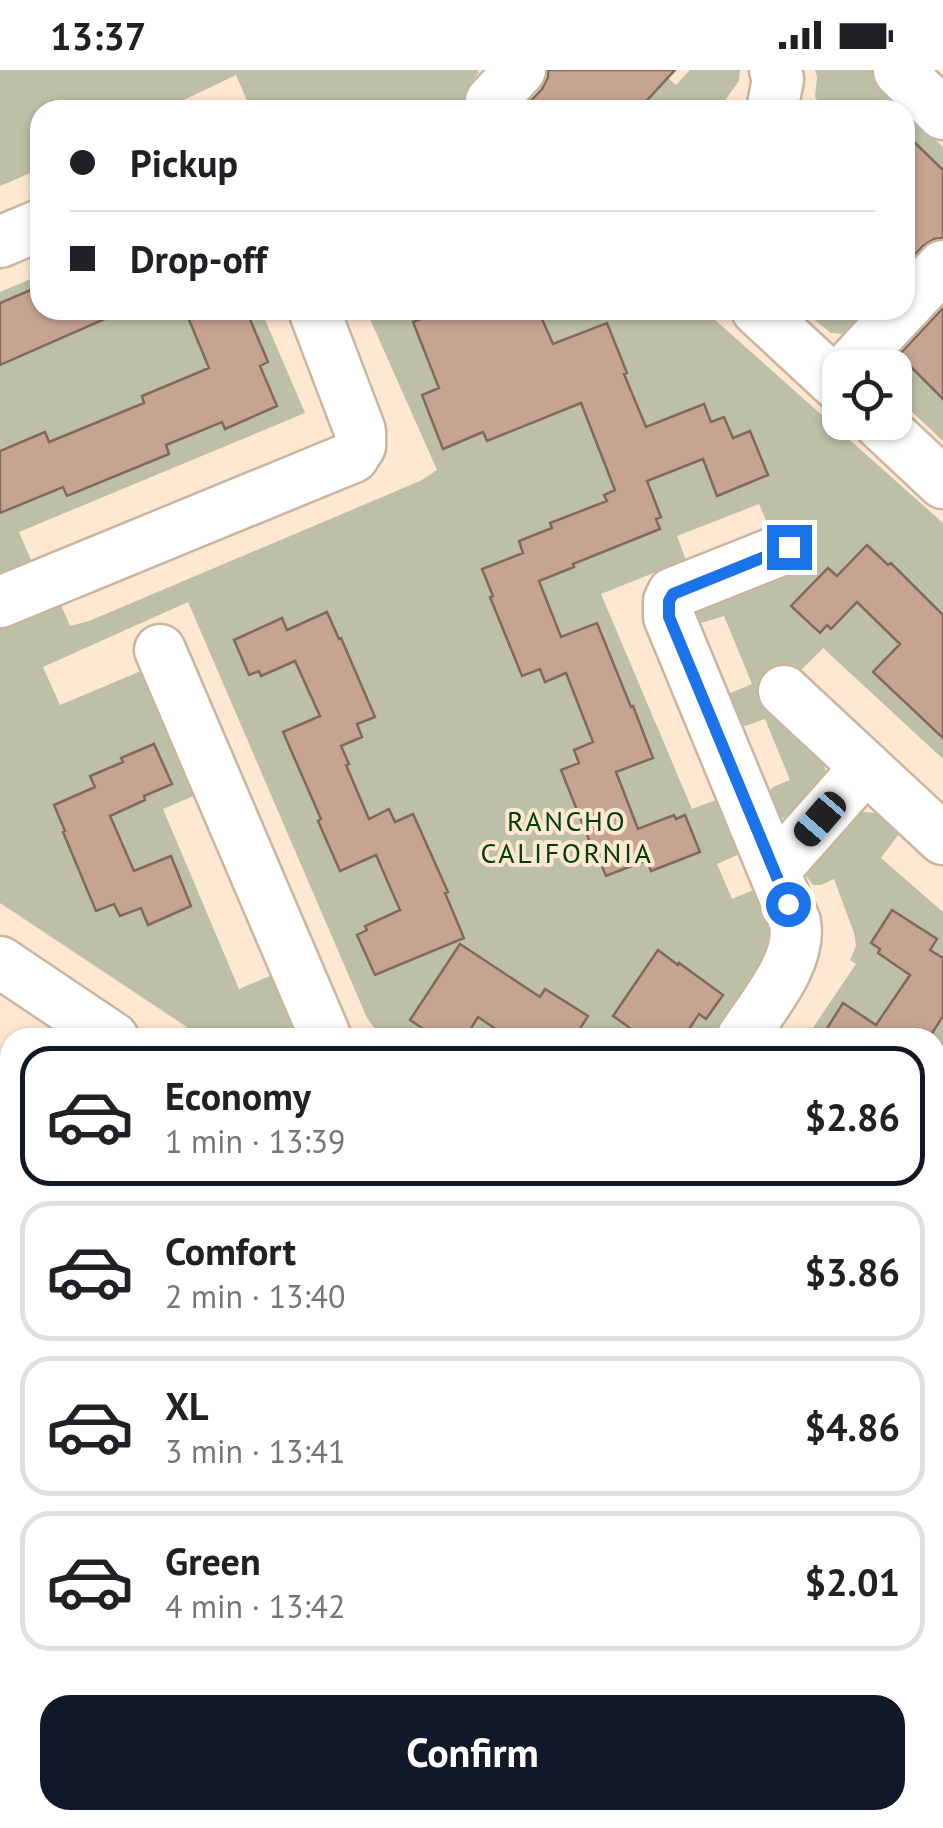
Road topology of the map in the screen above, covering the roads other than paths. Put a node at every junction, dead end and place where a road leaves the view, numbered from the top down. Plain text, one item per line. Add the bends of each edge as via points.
1 (775, 70) edge
2 (899, 71) edge
3 (774, 100) edge
4 (943, 114) edge
5 (30, 229) edge
6 (0, 242) edge
7 (943, 266) edge
8 (915, 295) edge
9 (318, 320) edge
10 (769, 320) edge
11 (892, 320) edge
12 (866, 350) edge
13 (822, 363) edge
14 (897, 440) edge
15 (943, 483) edge
16 (789, 547) dead end
17 (0, 602) edge
18 (160, 650) dead end
19 (784, 691) dead end
20 (866, 767) junction
21 (943, 839) edge
22 (774, 871) junction
23 (0, 962) edge
24 (97, 1028) edge
25 (322, 1028) edge
26 (748, 1028) edge

1 - 3 street
2 - 4 street
5 - 6 street
7 - 8 street
9 - 17 street via 360,430 353,456
10 - 13 street
11 - 12 street
14 - 15 street
16 - 22 street via 669,601 669,617
18 - 25 street
19 - 20 street
20 - 21 street
20 - 22 street
22 - 26 street via 798,934 789,965
23 - 24 street

